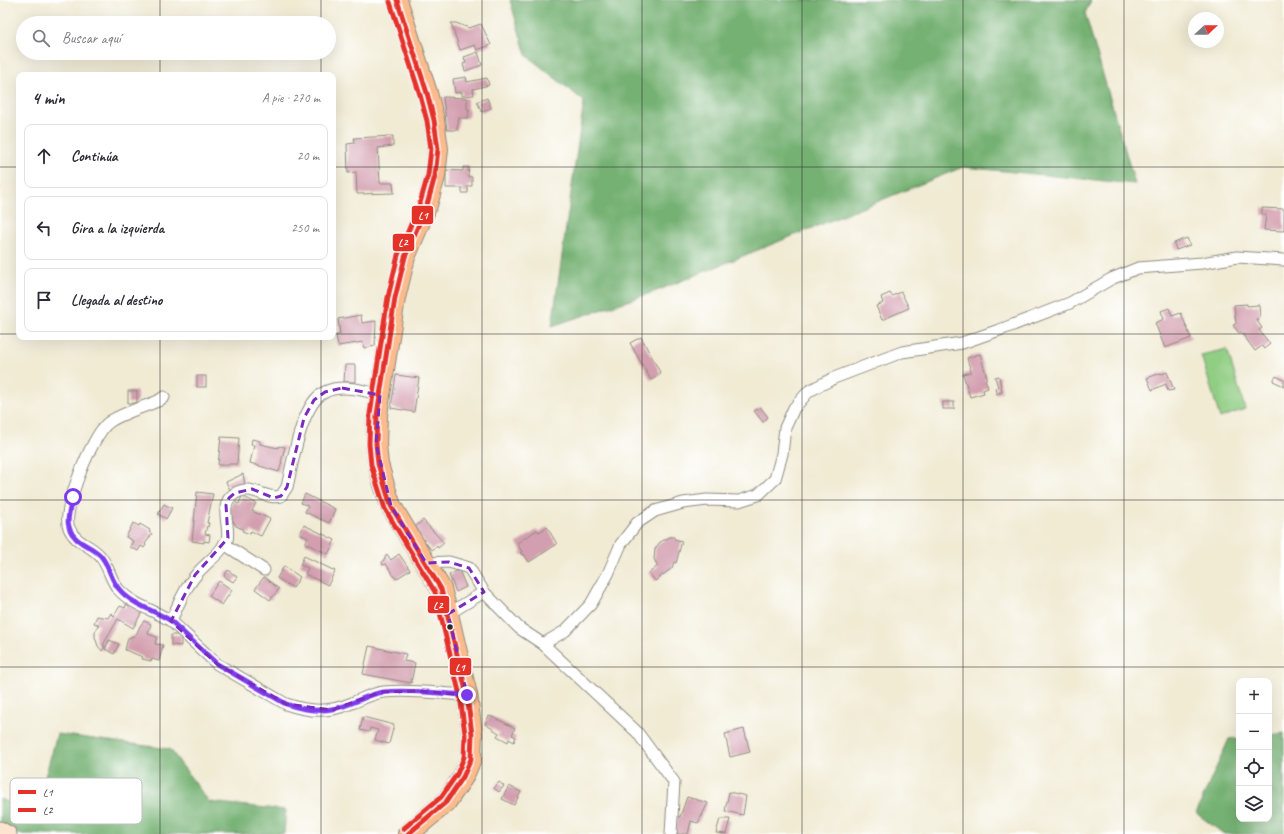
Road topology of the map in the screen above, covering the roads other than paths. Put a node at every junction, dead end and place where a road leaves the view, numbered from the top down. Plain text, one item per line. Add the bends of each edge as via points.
1 (398, 0) edge
2 (1284, 260) edge
3 (380, 395) junction
4 (164, 397) dead end
5 (224, 544) junction
6 (426, 563) junction
7 (264, 570) dead end
8 (484, 592) junction
9 (448, 614) junction
10 (171, 621) junction
11 (543, 644) junction
12 (467, 695) junction
13 (0, 829) edge
14 (9, 834) edge
15 (408, 834) edge
16 (671, 834) edge

1 - 3 highway via 427,93 438,149 435,176 427,205 405,257 395,298
2 - 11 street via 1237,257 1202,263 1138,268 1111,279 1070,303 1005,328 962,343 902,352 834,378 809,391 794,408 786,428 775,479 758,495 739,501 707,500 682,503 655,511 637,523 621,544 591,604 565,631
3 - 5 street via 342,388 325,392 314,400 304,418 287,487 281,496 274,498 252,489 235,493 226,505 228,538
3 - 6 highway via 376,444 384,486 391,506
4 - 10 street via 115,418 104,426 80,472 68,526 76,539 99,554 119,590 142,607
5 - 7 street
5 - 10 street via 196,575
6 - 8 street via 449,562 469,568
6 - 9 highway via 441,589
8 - 9 street
8 - 11 street via 519,628
9 - 12 highway
10 - 12 street via 217,664 294,707 332,710 381,692
11 - 16 street via 637,732 674,782
12 - 15 highway via 472,734 471,759 464,777 446,802
13 - 14 street

